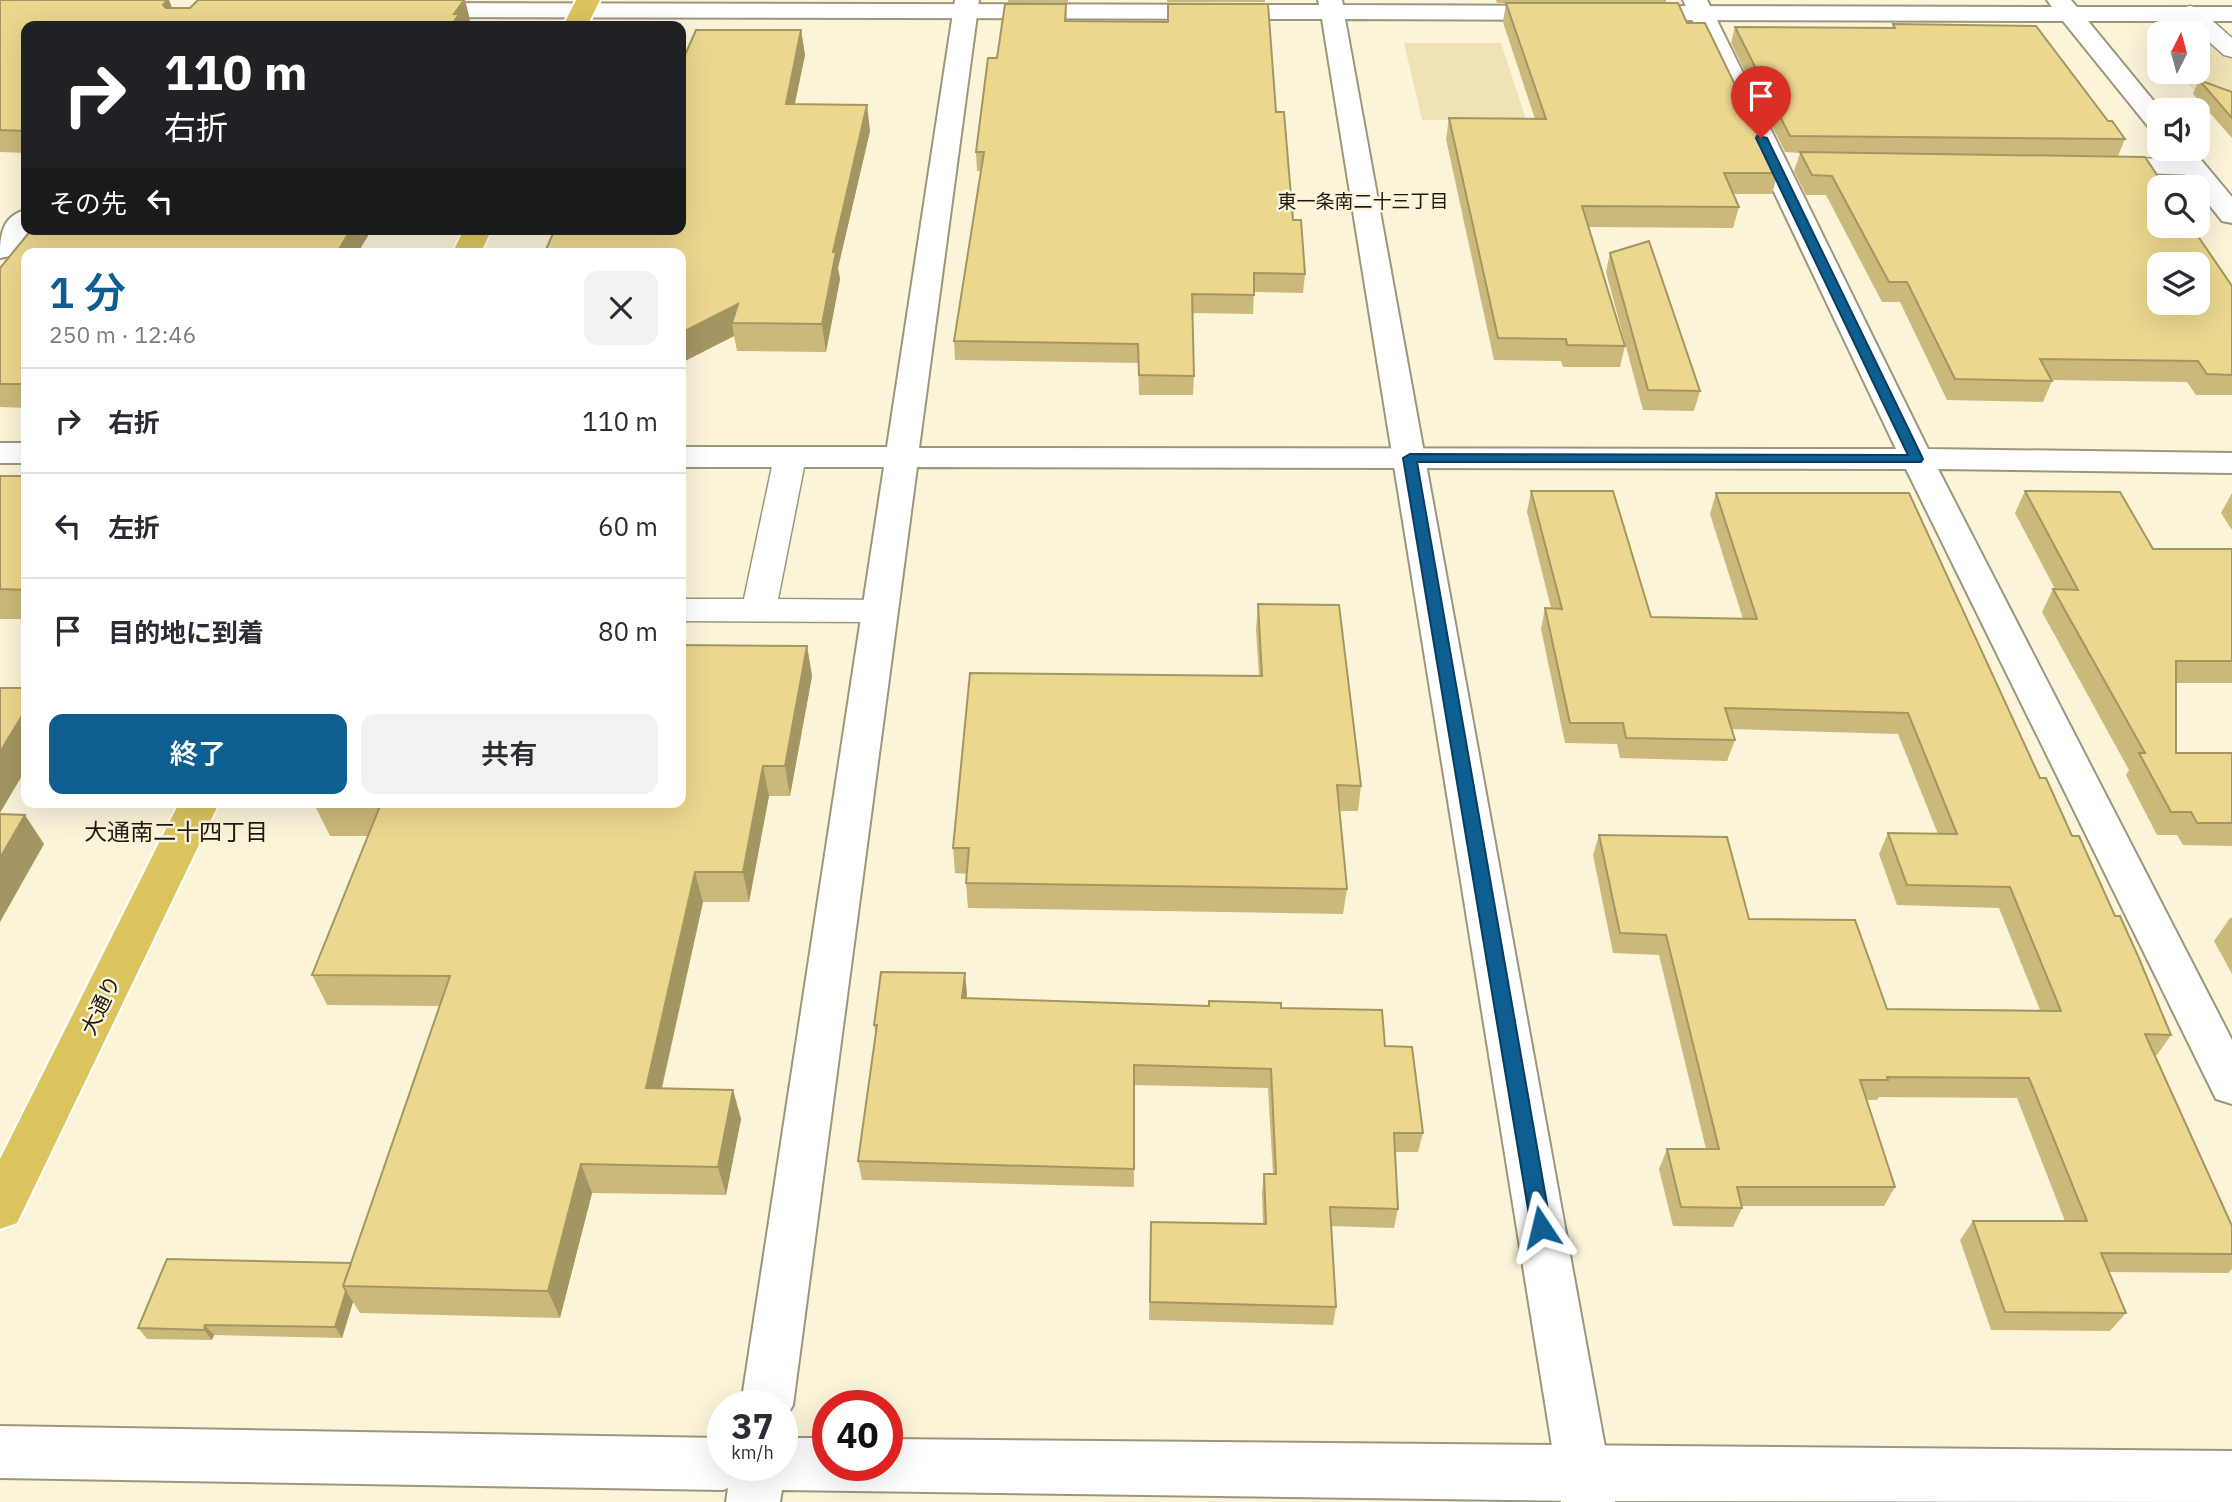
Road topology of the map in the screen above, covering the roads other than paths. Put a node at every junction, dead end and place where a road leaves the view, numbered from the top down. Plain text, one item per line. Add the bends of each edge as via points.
1 (967, 6) edge
2 (1331, 6) edge
3 (1698, 7) edge
4 (2064, 7) edge
5 (395, 10) edge
6 (582, 12) edge
7 (1578, 13) edge
8 (1606, 13) edge
9 (2190, 13) junction
10 (2232, 14) edge
11 (2232, 50) edge
12 (2147, 109) edge
13 (2148, 161) edge
14 (2188, 161) edge
15 (2085, 166) edge
16 (2232, 215) edge
17 (21, 224) edge
18 (0, 250) edge
19 (0, 453) edge
20 (21, 453) edge
21 (686, 457) edge
22 (790, 457) junction
23 (902, 458) junction
24 (1410, 458) junction
25 (1917, 459) junction
26 (2232, 463) edge
27 (686, 610) edge
28 (759, 610) junction
29 (881, 611) junction
30 (197, 808) edge
31 (2232, 1085) edge
32 (0, 1208) edge
33 (769, 1390) edge
34 (0, 1452) edge
35 (707, 1464) edge
36 (798, 1464) edge
37 (2232, 1478) edge
38 (756, 1481) edge
39 (1586, 1488) edge
40 (753, 1502) edge

1 - 2 street
1 - 6 street
1 - 23 street
2 - 7 street
2 - 24 street
3 - 4 street
3 - 8 street
3 - 25 street via 1787,163
4 - 9 street
4 - 12 street
5 - 6 street
9 - 10 street
9 - 11 lane
13 - 15 lane
14 - 16 street
17 - 18 street
19 - 20 street
21 - 22 street
22 - 23 street
22 - 28 lane
23 - 24 street
23 - 29 street
24 - 25 street
24 - 39 street
25 - 26 street
25 - 31 street
27 - 28 lane
28 - 29 lane
29 - 33 street
30 - 32 highway, 大通り
34 - 35 street
36 - 39 street
37 - 39 street
38 - 40 street

